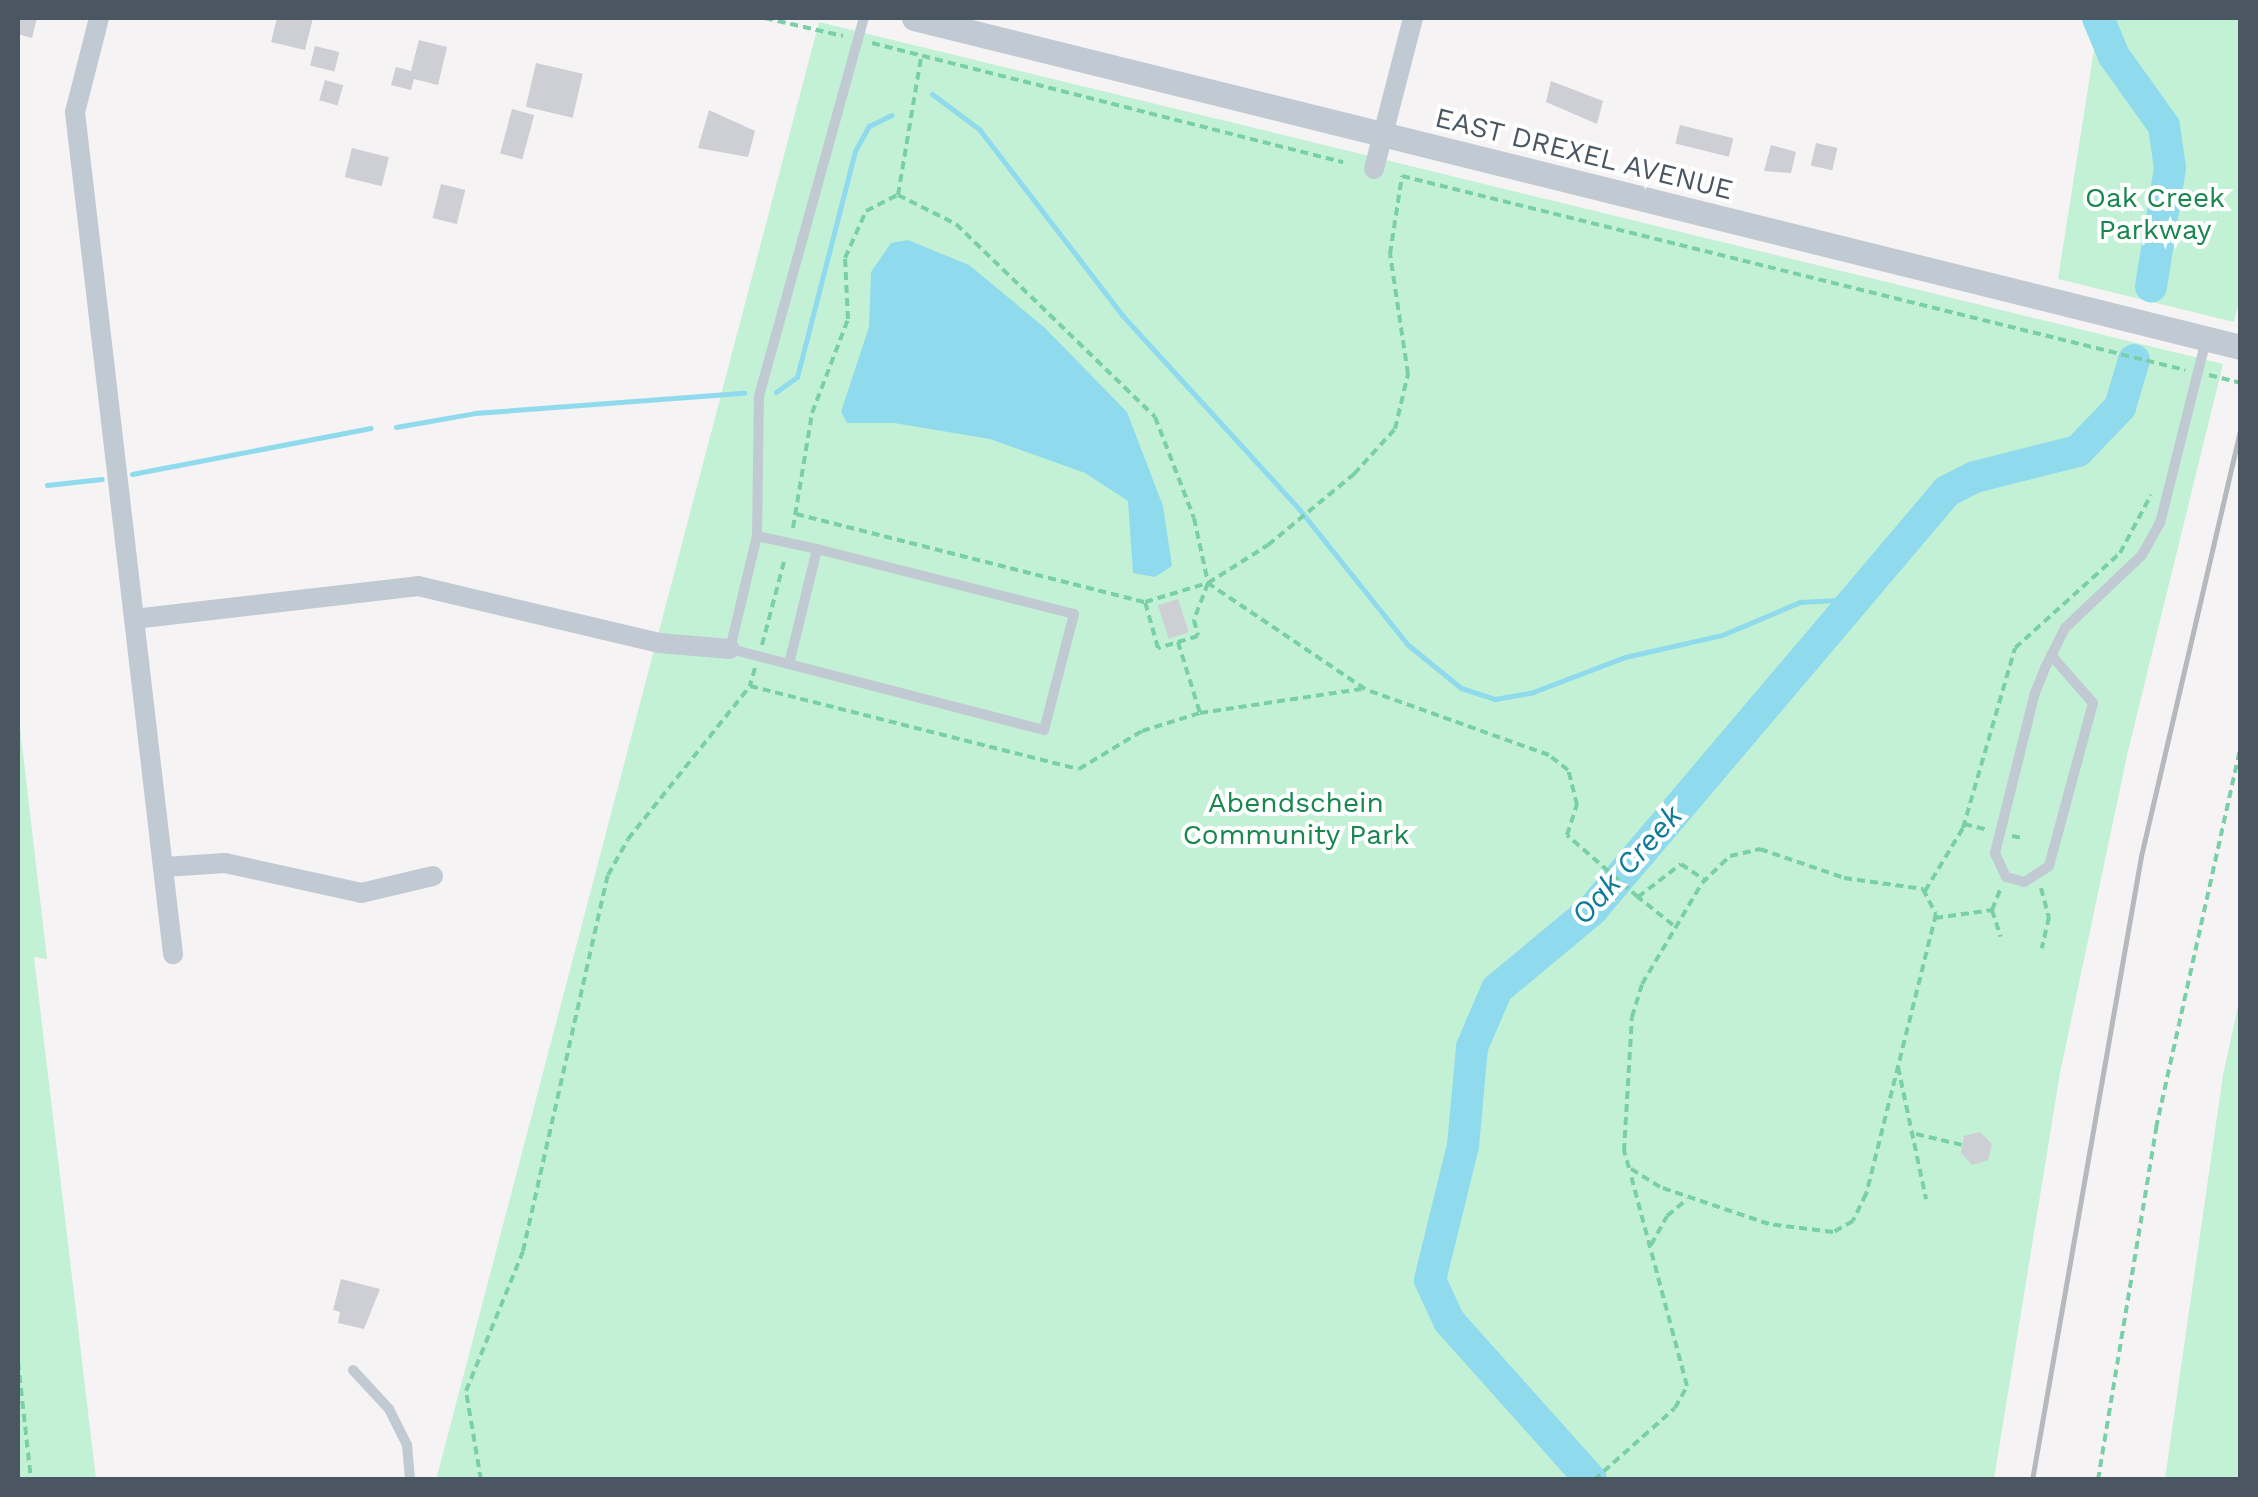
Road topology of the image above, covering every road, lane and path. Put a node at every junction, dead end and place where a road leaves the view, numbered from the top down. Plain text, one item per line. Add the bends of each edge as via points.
1 (98, 18) edge
2 (765, 18) edge
3 (864, 18) edge
4 (914, 18) edge
5 (1414, 18) edge
6 (848, 37) dead end
7 (867, 42) dead end
8 (922, 56) junction
9 (1383, 135) junction
10 (1343, 162) dead end
11 (1374, 169) dead end
12 (898, 195) junction
13 (2206, 340) junction
14 (2240, 347) edge
15 (2198, 373) junction
16 (2240, 383) edge
17 (796, 513) junction
18 (792, 533) dead end
19 (757, 536) junction
20 (817, 548) junction
21 (1208, 583) junction
22 (1145, 602) junction
23 (134, 618) junction
24 (1178, 642) junction
25 (730, 649) junction
26 (2052, 656) junction
27 (789, 664) junction
28 (750, 686) dead end
29 (1200, 712) dead end
30 (2240, 748) edge
31 (165, 867) junction
32 (434, 876) dead end
33 (2006, 876) junction
34 (1705, 880) junction
35 (2035, 880) junction
36 (1638, 897) junction
37 (1992, 910) junction
38 (1935, 918) junction
39 (1673, 925) junction
40 (2002, 937) dead end
41 (2042, 948) dead end
42 (173, 954) dead end
43 (1898, 1066) junction
44 (1916, 1134) junction
45 (1962, 1146) dead end
46 (1629, 1168) junction
47 (1688, 1198) junction
48 (1926, 1199) dead end
49 (1651, 1246) junction
50 (18, 1362) edge
51 (353, 1370) dead end
52 (31, 1480) edge
53 (410, 1480) edge
54 (481, 1480) edge
55 (1594, 1480) edge
56 (2098, 1480) edge

1 - 23 street via 75,112
2 - 6 path
3 - 19 lane via 759,396
4 - 9 street, EAST DREXEL AVENUE
5 - 9 street
7 - 8 path
8 - 10 path
8 - 12 path
9 - 11 street
9 - 13 street, EAST DREXEL AVENUE
12 - 17 path via 866,211 845,258 848,319 812,413
12 - 21 path via 956,224 1155,417 1194,518
13 - 14 street, EAST DREXEL AVENUE
13 - 15 lane
15 - 16 path
15 - 21 path via 1402,176 1390,254 1408,374 1404,407 1378,452 1268,545
15 - 26 lane via 2160,523 2142,556 2065,628
17 - 18 path
17 - 22 path
19 - 20 lane
19 - 25 lane
20 - 27 lane
20 - 27 lane via 1074,614 1044,730
21 - 22 path
21 - 24 path via 1194,620 1198,636
21 - 36 path via 1365,688 1548,755 1568,770 1577,788 1567,835
22 - 24 path via 1158,648
23 - 25 street via 418,586 659,643
23 - 31 street
24 - 29 path
25 - 27 lane
26 - 33 lane via 2035,693 1995,853
26 - 35 lane via 2093,703 2049,866
28 - 54 path via 628,839 608,876 554,1134 510,1294 466,1391
30 - 56 path via 2156,1128
31 - 32 street via 225,863 361,894
31 - 42 street
33 - 35 lane
33 - 37 path
34 - 36 path via 1682,864
34 - 38 path via 1730,856 1760,848 1844,878 1923,889
34 - 39 path
35 - 41 path via 2049,917
36 - 39 path
37 - 38 path
37 - 40 path
38 - 43 path
39 - 46 path via 1632,1017 1624,1151
43 - 44 path
43 - 47 path via 1853,1222 1808,1233
44 - 45 path
44 - 48 path
46 - 47 path
46 - 49 path
47 - 49 path via 1667,1216
49 - 55 path via 1687,1386 1675,1408
50 - 52 path
51 - 53 lane via 389,1409 407,1445

